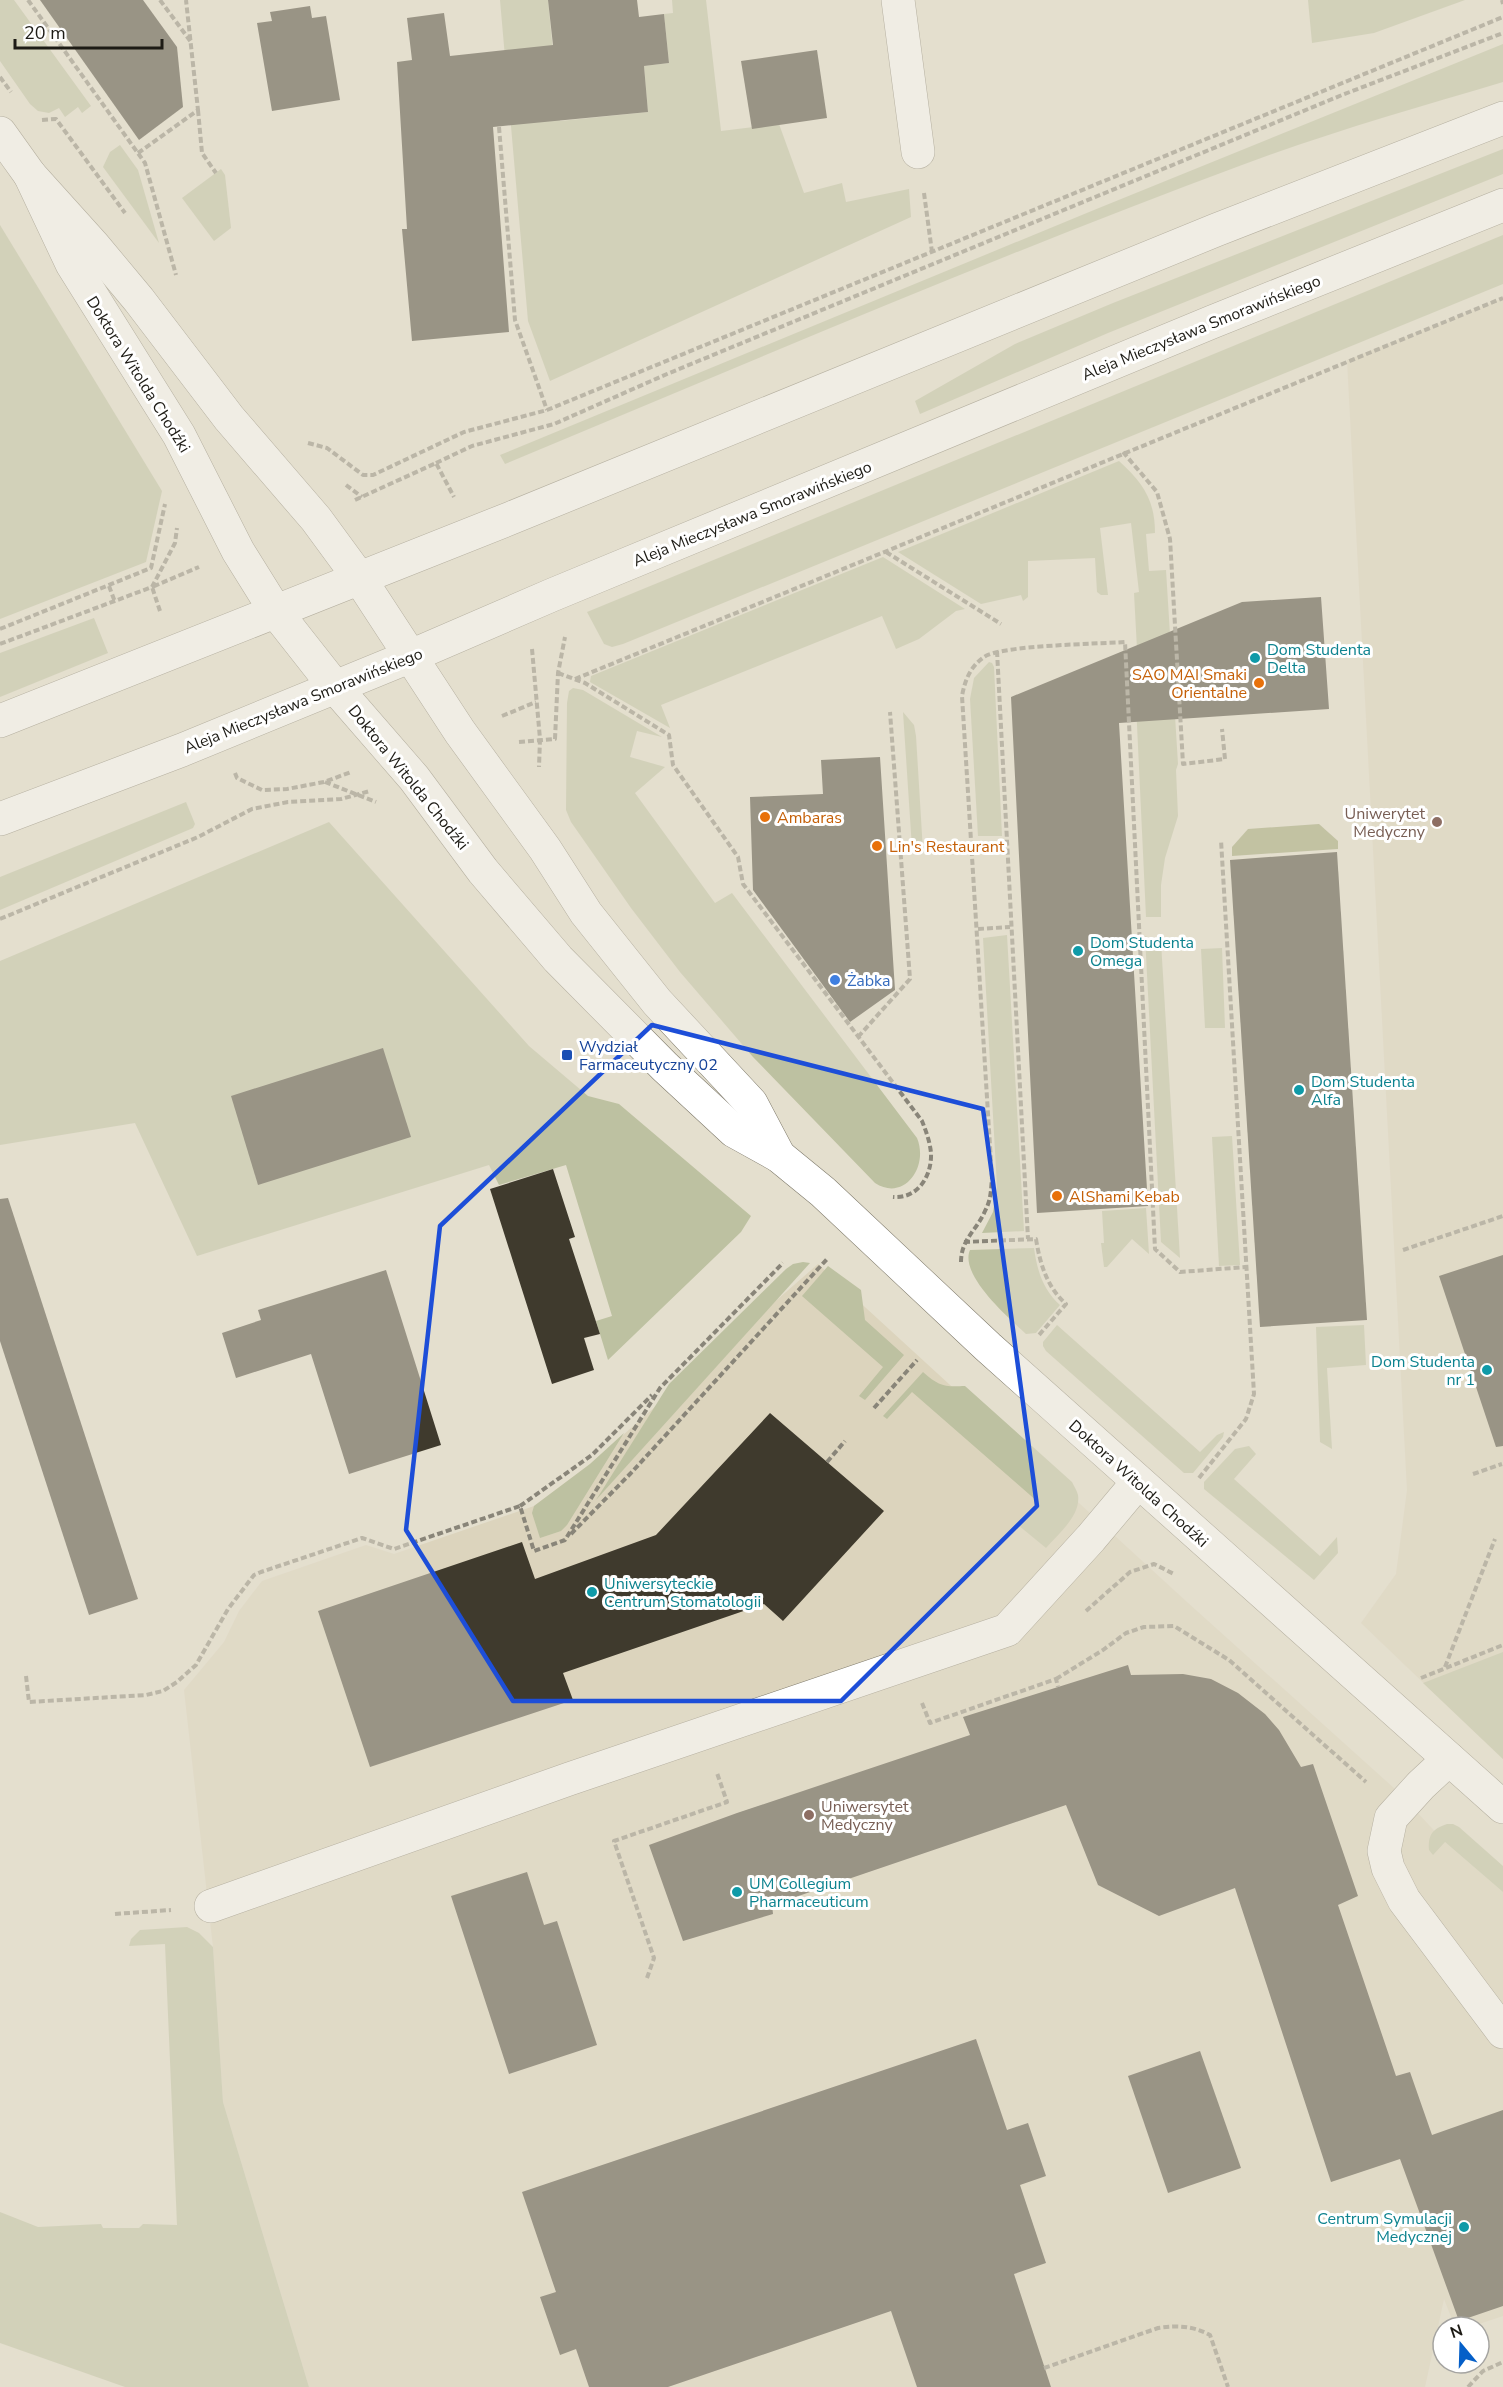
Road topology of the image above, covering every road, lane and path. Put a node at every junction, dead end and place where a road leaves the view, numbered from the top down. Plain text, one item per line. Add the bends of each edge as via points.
1 (28, 0) edge
2 (160, 0) edge
3 (186, 0) edge
4 (898, 0) edge
5 (1503, 17) edge
6 (1503, 33) edge
7 (191, 43) junction
8 (198, 110) junction
9 (1503, 118) edge
10 (499, 127) dead end
11 (0, 133) edge
12 (918, 152) joint
13 (138, 153) junction
14 (216, 173) dead end
15 (30, 175) junction
16 (1503, 205) edge
17 (932, 252) junction
18 (178, 285) dead end
19 (1503, 298) edge
20 (548, 410) junction
21 (1122, 452) junction
22 (346, 462) dead end
23 (436, 463) junction
24 (449, 487) dead end
25 (363, 497) dead end
26 (167, 499) dead end
27 (885, 552) junction
28 (206, 564) dead end
29 (360, 579) junction
30 (109, 586) junction
31 (152, 587) junction
32 (115, 602) junction
33 (276, 612) junction
34 (163, 618) dead end
35 (1001, 624) dead end
36 (0, 629) edge
37 (566, 634) dead end
38 (0, 644) edge
39 (532, 648) dead end
40 (997, 651) junction
41 (411, 656) junction
42 (558, 673) junction
43 (575, 679) junction
44 (335, 687) junction
45 (890, 712) dead end
46 (498, 718) dead end
47 (0, 721) edge
48 (1222, 729) dead end
49 (513, 743) dead end
50 (360, 768) dead end
51 (237, 778) dead end
52 (340, 799) dead end
53 (0, 819) edge
54 (1221, 840) dead end
55 (0, 919) edge
56 (1010, 927) junction
57 (978, 929) junction
58 (858, 1037) junction
59 (779, 1156) junction
60 (885, 1195) dead end
61 (1503, 1216) edge
62 (1028, 1239) junction
63 (964, 1242) junction
64 (1402, 1250) dead end
65 (828, 1258) dead end
66 (783, 1263) dead end
67 (1246, 1267) junction
68 (963, 1273) dead end
69 (1038, 1336) dead end
70 (917, 1360) dead end
71 (660, 1388) junction
72 (874, 1408) dead end
73 (845, 1441) dead end
74 (827, 1462) dead end
75 (1502, 1464) dead end
76 (1473, 1474) dead end
77 (1198, 1479) dead end
78 (1138, 1482) junction
79 (520, 1506) junction
80 (1495, 1539) dead end
81 (565, 1540) junction
82 (1178, 1577) dead end
83 (1081, 1617) dead end
84 (1503, 1645) edge
85 (1445, 1667) junction
86 (26, 1676) dead end
87 (1056, 1679) junction
88 (1419, 1679) dead end
89 (1058, 1687) dead end
90 (932, 1698) dead end
91 (921, 1701) junction
92 (910, 1705) dead end
93 (1449, 1758) junction
94 (727, 1769) dead end
95 (1353, 1769) dead end
96 (1503, 1807) edge
97 (211, 1906) joint
98 (115, 1914) dead end
99 (647, 1978) dead end
100 (1503, 2032) edge
101 (1503, 2362) edge
102 (1044, 2367) dead end
103 (1228, 2387) edge
104 (1468, 2387) edge

1 - 13 path
2 - 7 path
3 - 7 path
4 - 12 street
5 - 17 path
6 - 23 path via 1342,95 554,424 472,446
7 - 8 path
8 - 13 path
8 - 14 path via 202,153
9 - 29 street via 1205,234
10 - 20 path via 515,320
11 - 15 street, Doktora Witolda Chodźki
12 - 17 path
13 - 18 path via 145,163
15 - 29 street, Doktora Witolda Chodźki via 139,300
15 - 33 street, Doktora Witolda Chodźki via 72,264 179,435 238,551
16 - 41 street, Aleja Mieczysława Smorawińskiego
17 - 20 path
19 - 21 path
20 - 22 path via 464,432 373,475 363,475
21 - 27 path
21 - 48 path via 1157,492 1170,540 1183,764 1225,759
23 - 24 path
23 - 25 path
26 - 30 path via 151,568
27 - 35 path
27 - 43 path
28 - 31 path
29 - 33 street
29 - 41 street, Doktora Witolda Chodźki
30 - 32 path
30 - 36 path
31 - 32 path
31 - 34 path
32 - 38 path
33 - 44 street, Doktora Witolda Chodźki
33 - 47 street
37 - 42 path
39 - 46 path via 536,702
40 - 56 path
40 - 57 path via 975,664 962,696
40 - 67 path via 1125,642 1155,1249 1180,1272
41 - 44 street, Aleja Mieczysława Smorawińskiego
41 - 59 street, Doktora Witolda Chodźki via 586,913 657,1002 751,1103
42 - 43 path
42 - 49 path via 555,739
43 - 58 path via 669,735 673,765 738,857 743,884
44 - 53 street, Aleja Mieczysława Smorawińskiego
44 - 59 street, Doktora Witolda Chodźki via 414,778 483,871 558,959 657,1060 734,1131
45 - 58 path via 910,979
50 - 51 path via 324,782 286,789 262,790
52 - 55 path via 252,809 198,837
54 - 67 path
56 - 57 path
56 - 62 path
57 - 63 path via 991,1197 978,1225
58 - 60 path via 922,1121 931,1154 929,1171 916,1191 910,1196
59 - 78 street, Doktora Witolda Chodźki
61 - 64 path
62 - 63 path
62 - 69 path via 1036,1239 1046,1277 1066,1304
63 - 68 path
65 - 81 path
66 - 71 path
67 - 77 path via 1254,1394 1246,1419
70 - 72 path
71 - 79 path via 592,1455
71 - 81 path
73 - 74 path
75 - 76 path
78 - 93 street, Doktora Witolda Chodźki
78 - 97 street via 1006,1630
79 - 81 path via 534,1551
79 - 86 path via 393,1549 362,1538 254,1575 228,1609 196,1665 163,1691 29,1702
80 - 85 path
82 - 83 path via 1154,1564 1130,1572
84 - 85 path
85 - 88 path
87 - 89 path
87 - 91 path via 930,1723
87 - 95 path via 1126,1633 1144,1627 1174,1626 1229,1660
90 - 91 path
91 - 92 path
93 - 96 street, Doktora Witolda Chodźki
93 - 100 street via 1391,1818 1384,1851 1404,1900
94 - 99 path via 716,1773 727,1802 614,1841 654,1958
97 - 98 path
101 - 104 path via 1483,2371
102 - 103 path via 1158,2328 1196,2327 1210,2335

